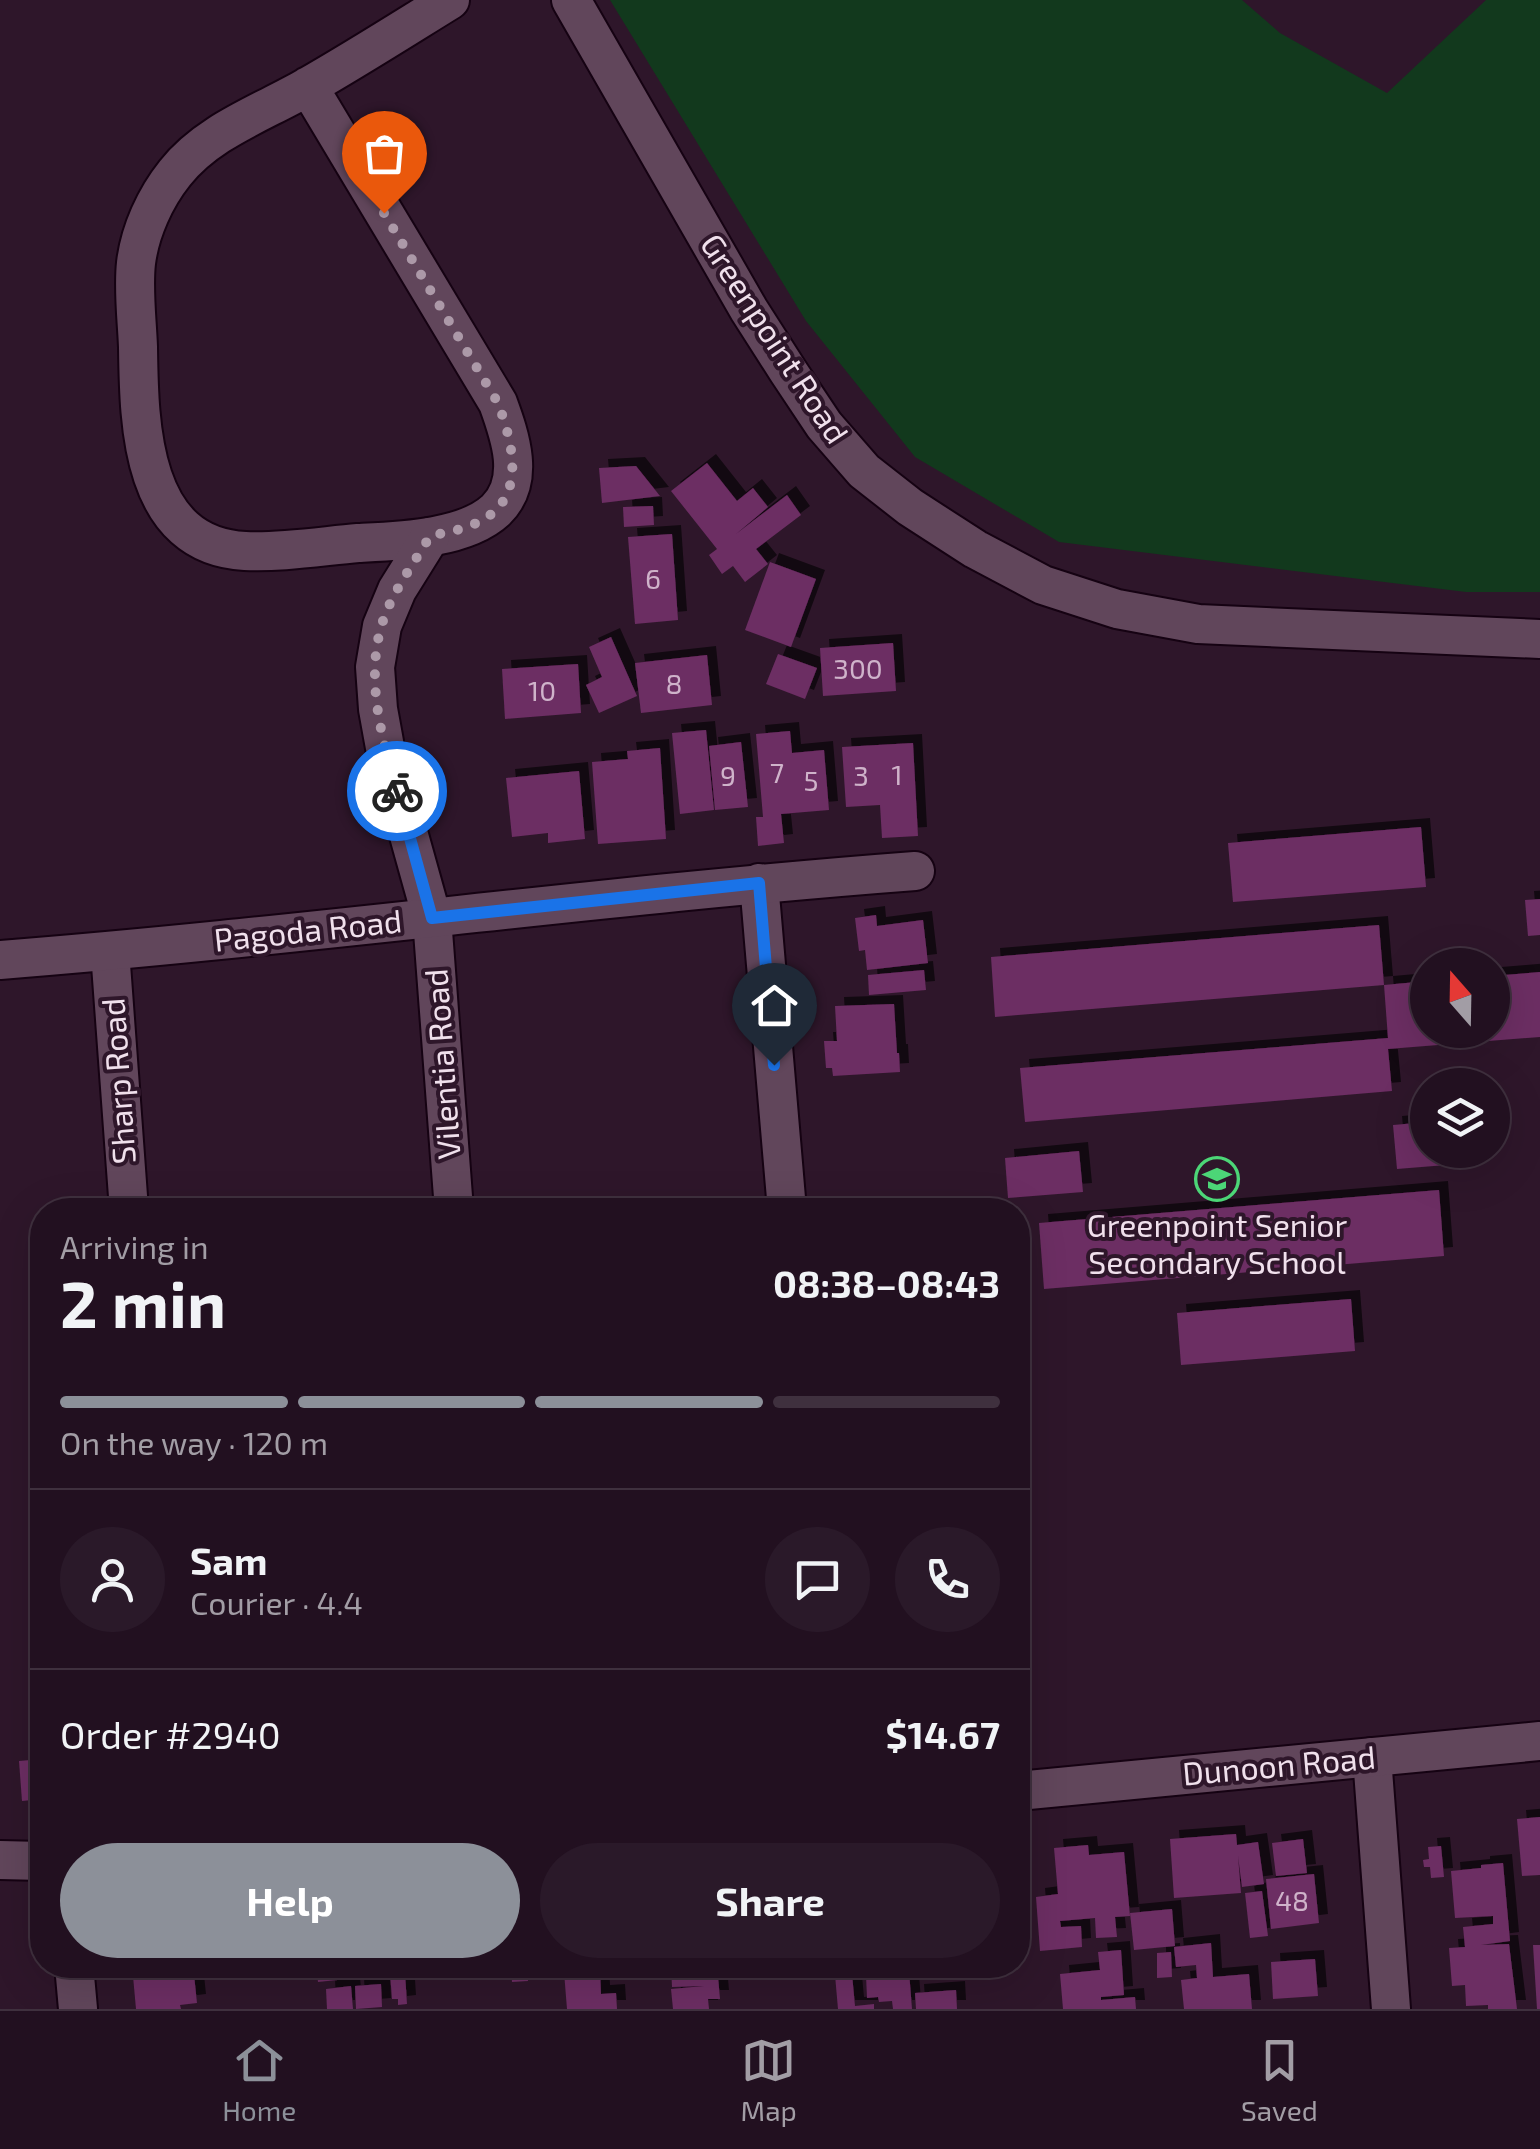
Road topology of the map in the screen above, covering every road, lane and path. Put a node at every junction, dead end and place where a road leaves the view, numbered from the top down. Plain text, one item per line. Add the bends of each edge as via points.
1 (450, 0) edge
2 (571, 0) edge
3 (308, 86) junction
4 (430, 536) junction
5 (1540, 639) edge
6 (915, 871) dead end
7 (759, 883) junction
8 (432, 918) junction
9 (110, 952) junction
10 (0, 960) edge
11 (127, 1198) edge
12 (453, 1198) edge
13 (785, 1198) edge
14 (1540, 1741) edge
15 (1372, 1757) junction
16 (1030, 1790) edge
17 (0, 1860) edge
18 (30, 1861) edge
19 (75, 1978) edge
20 (78, 2009) edge
21 (1392, 2009) edge

1 - 3 street
2 - 5 street, Greenpoint Road via 788,371 864,471 910,507 1043,585 1117,610 1198,624
3 - 4 street via 508,429 512,485 498,509 473,525
3 - 4 street via 212,138 176,172 148,215 136,264 145,457 180,525 210,544 243,551
4 - 8 street, Vilentia Road via 397,590 375,668 386,753
6 - 7 street, Pagoda Road
7 - 8 street, Pagoda Road
7 - 13 street
8 - 9 street, Pagoda Road
8 - 12 street, Vilentia Road
9 - 10 street, Pagoda Road
9 - 11 street, Sharp Road
14 - 15 street, Dunoon Road
15 - 16 street, Dunoon Road
15 - 21 street
17 - 18 street
19 - 20 street

